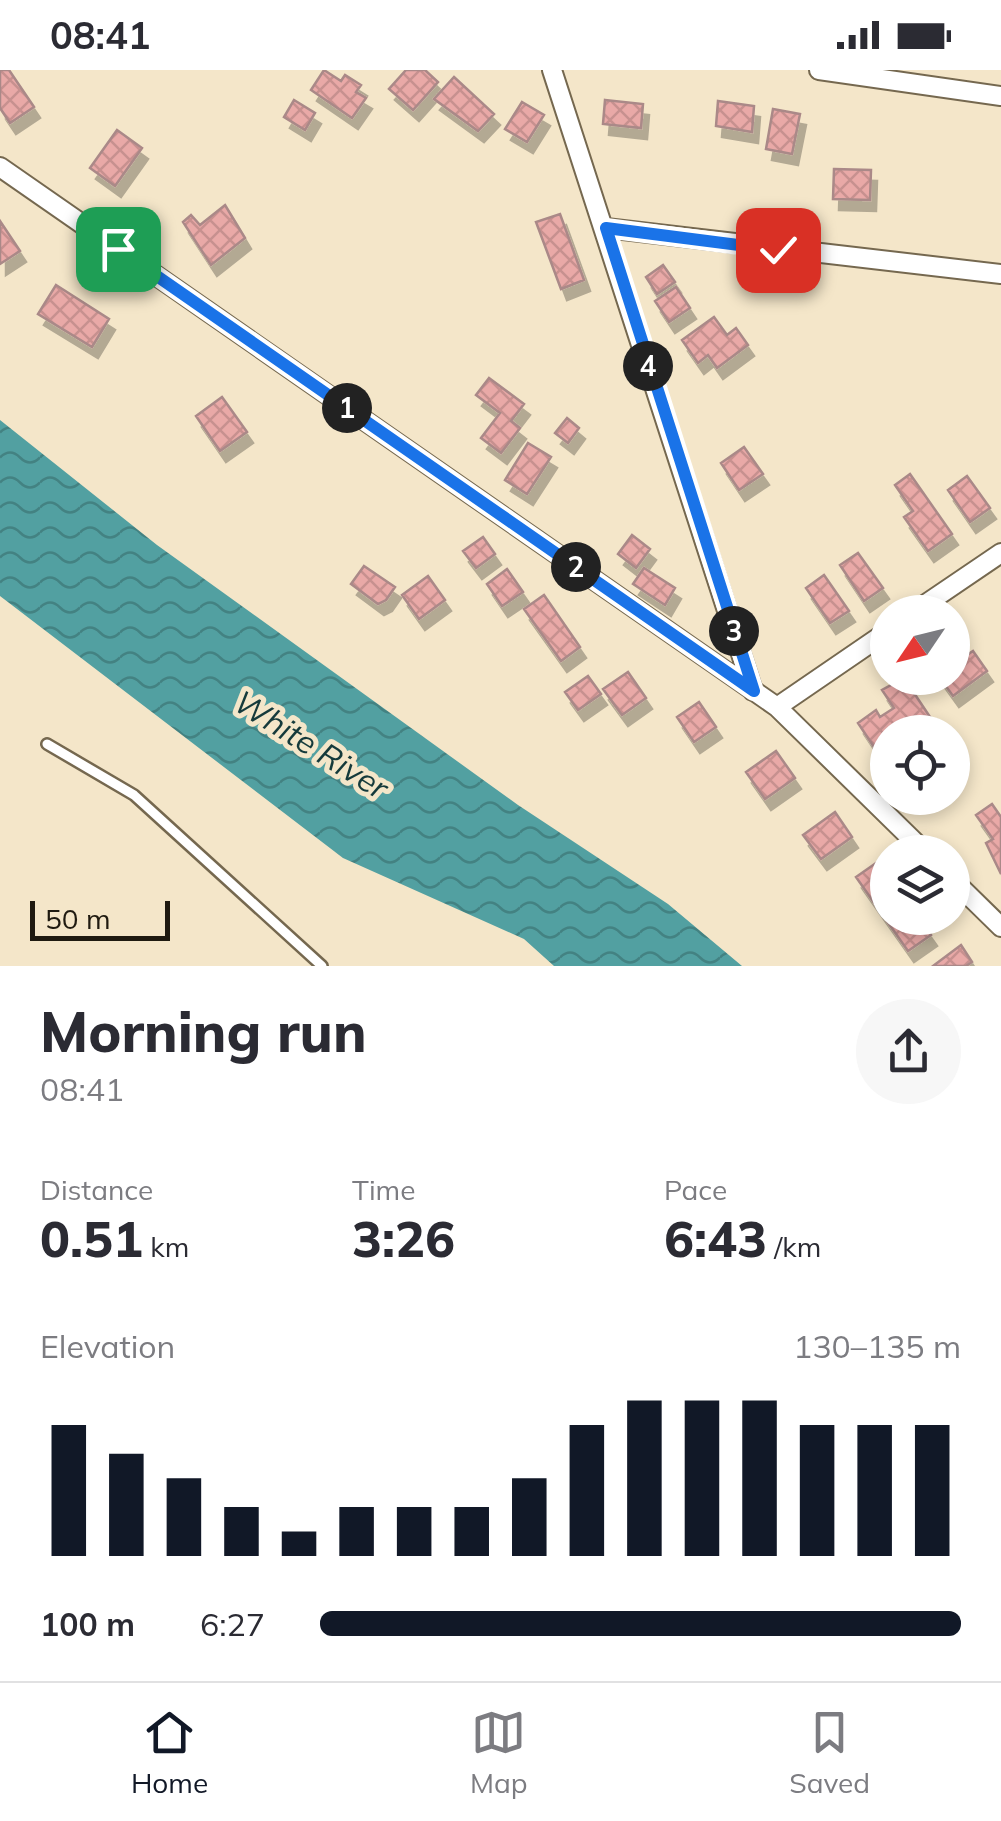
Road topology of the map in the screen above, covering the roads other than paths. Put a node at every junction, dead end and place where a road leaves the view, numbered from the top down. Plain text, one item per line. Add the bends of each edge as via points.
1 (552, 70) edge
2 (819, 70) edge
3 (1001, 96) edge
4 (0, 167) edge
5 (606, 228) junction
6 (1001, 274) edge
7 (1001, 553) edge
8 (939, 595) edge
9 (870, 643) edge
10 (754, 691) junction
11 (777, 707) junction
12 (47, 744) dead end
13 (908, 835) edge
14 (970, 897) edge
15 (1001, 927) edge
16 (322, 966) edge

1 - 5 street
2 - 3 street
4 - 10 street
5 - 6 street
5 - 10 street
7 - 8 street
9 - 11 street
10 - 11 street
11 - 13 street
12 - 16 lane via 134,795
14 - 15 street

